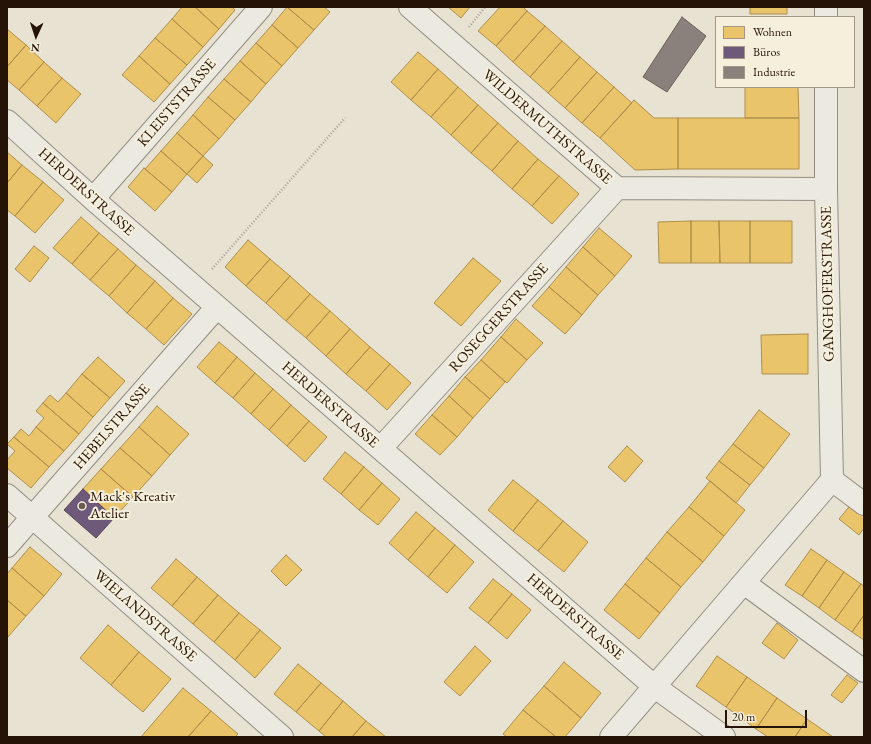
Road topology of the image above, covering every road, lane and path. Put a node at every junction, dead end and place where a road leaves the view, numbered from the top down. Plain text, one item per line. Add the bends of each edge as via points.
1 (261, 7) edge
2 (410, 7) edge
3 (826, 88) edge
4 (345, 118) dead end
5 (7, 121) edge
6 (617, 188) junction
7 (826, 189) junction
8 (94, 199) junction
9 (196, 288) junction
10 (218, 307) junction
11 (381, 448) junction
12 (832, 480) junction
13 (7, 495) edge
14 (864, 504) edge
15 (32, 517) junction
16 (7, 546) edge
17 (744, 583) junction
18 (864, 671) edge
19 (655, 687) junction
20 (282, 737) edge
21 (611, 737) edge
22 (724, 737) edge

1 - 8 street, KLEISTSTRASSE
2 - 6 street, WILDERMUTHSTRASSE
3 - 7 street, GANGHOFERSTRASSE
4 - 9 path
5 - 8 street, HERDERSTRASSE
6 - 7 street, WILDERMUTHSTRASSE
6 - 11 street, ROSEGGERSTRASSE
7 - 12 street, GANGHOFERSTRASSE
8 - 9 street, HERDERSTRASSE
9 - 10 street, HERDERSTRASSE
10 - 11 street, HERDERSTRASSE
10 - 15 street, HEBELSTRASSE
11 - 19 street, HERDERSTRASSE
12 - 14 street
12 - 17 street
13 - 15 street, WIELANDSTRASSE
15 - 16 street, HEBELSTRASSE
15 - 20 street, WIELANDSTRASSE
17 - 18 street
17 - 19 street
19 - 21 street
19 - 22 street, HERDERSTRASSE

